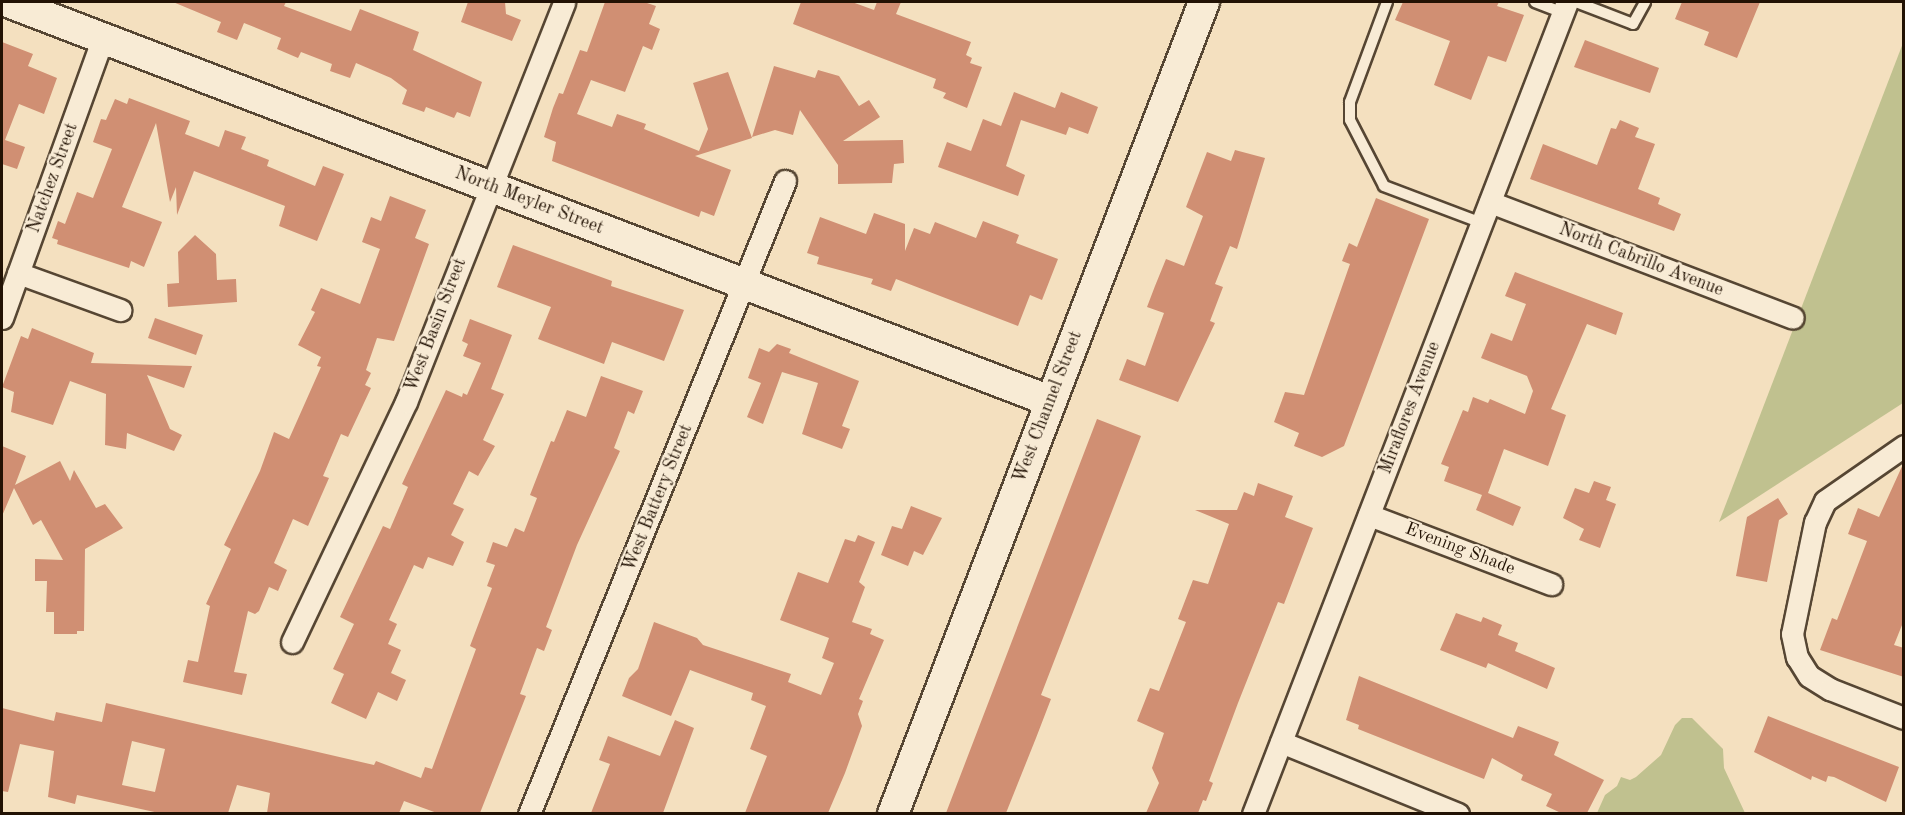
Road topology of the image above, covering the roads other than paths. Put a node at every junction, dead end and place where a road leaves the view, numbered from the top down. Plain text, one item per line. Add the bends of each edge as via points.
1 (8, 2) edge
2 (564, 2) edge
3 (1204, 2) edge
4 (1387, 2) edge
5 (1535, 2) edge
6 (1645, 2) edge
7 (1569, 5) edge
8 (104, 38) junction
9 (785, 181) dead end
10 (490, 186) junction
11 (1490, 202) junction
12 (1482, 223) junction
13 (18, 273) junction
14 (745, 284) junction
15 (120, 310) dead end
16 (2, 318) edge
17 (1793, 318) dead end
18 (1050, 401) junction
19 (1904, 446) edge
20 (1369, 515) junction
21 (1551, 584) dead end
22 (292, 642) dead end
23 (1904, 718) edge
24 (1281, 742) junction
25 (529, 813) edge
26 (893, 813) edge
27 (1253, 813) edge
28 (1458, 813) edge

1 - 8 street, North Meyler Street
2 - 10 street, West Basin Street
3 - 18 street, West Channel Street
4 - 12 lane via 1350,102 1350,120 1384,186
5 - 7 lane
6 - 7 lane via 1633,24
7 - 11 street, Miraflores Avenue
8 - 10 street, North Meyler Street
8 - 13 street, Natchez Street
9 - 14 street, West Battery Street
10 - 14 street, North Meyler Street
10 - 22 street, West Basin Street via 406,402
11 - 12 street, Miraflores Avenue
11 - 17 street, North Cabrillo Avenue
12 - 20 street, Miraflores Avenue
13 - 15 street
13 - 16 street, Natchez Street
14 - 18 street, North Meyler Street
14 - 25 street, West Battery Street
18 - 26 street, West Channel Street
19 - 23 street via 1825,501 1815,522 1792,634 1797,657 1809,676 1830,689
20 - 21 street, Evening Shade
20 - 24 street, Miraflores Avenue
24 - 27 street, Miraflores Avenue
24 - 28 street

